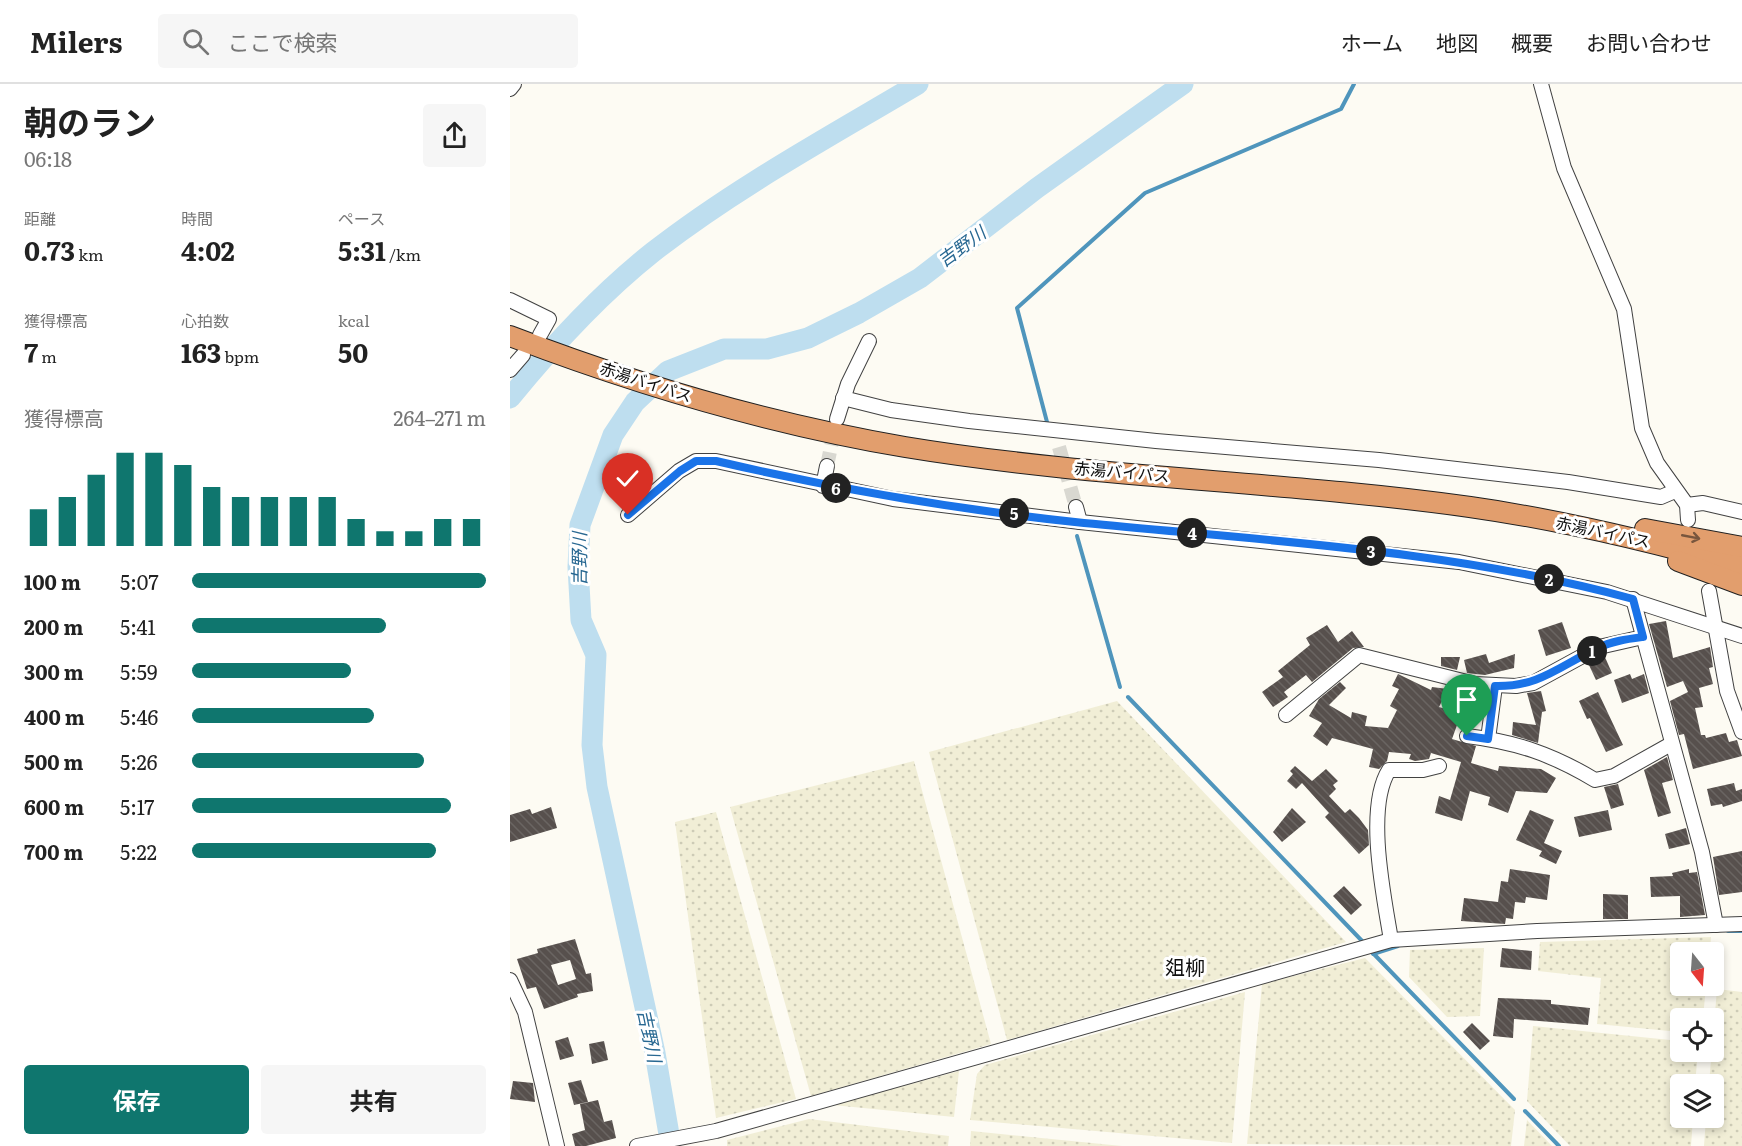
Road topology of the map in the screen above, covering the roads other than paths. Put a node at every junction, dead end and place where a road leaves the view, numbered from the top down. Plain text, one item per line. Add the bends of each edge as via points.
1 (514, 84) edge
2 (1541, 84) edge
3 (510, 89) edge
4 (510, 300) edge
5 (510, 336) edge
6 (869, 341) dead end
7 (533, 345) junction
8 (510, 369) edge
9 (843, 398) junction
10 (837, 419) tunnel mouth
11 (1057, 432) junction
12 (1059, 447) tunnel mouth
13 (827, 466) tunnel mouth
14 (823, 486) junction
15 (1675, 491) junction
16 (1687, 505) junction
17 (1076, 507) tunnel mouth
18 (1742, 512) edge
19 (628, 515) dead end
20 (1688, 520) dead end
21 (1080, 522) junction
22 (1570, 525) junction
23 (1742, 547) edge
24 (1742, 567) edge
25 (1742, 585) edge
26 (1709, 591) dead end
27 (1633, 599) junction
28 (1716, 626) junction
29 (1742, 636) edge
30 (1643, 637) junction
31 (1495, 686) junction
32 (1286, 715) dead end
33 (1742, 732) edge
34 (1467, 736) dead end
35 (1488, 739) junction
36 (1671, 744) junction
37 (1439, 766) dead end
38 (1742, 924) edge
39 (1716, 925) junction
40 (1385, 941) junction
41 (510, 980) edge
42 (557, 1146) edge
43 (637, 1146) edge

1 - 3 street
2 - 15 street via 1564,168 1624,309 1642,428
4 - 7 street via 549,319
5 - 7 highway, 赤湯バイパス
6 - 9 street
7 - 8 street
7 - 22 highway, 赤湯バイパス via 746,414 906,447 1009,461 1471,507
9 - 10 street
9 - 11 street via 891,410
11 - 12 street
11 - 15 street via 1379,460 1661,497
13 - 14 street
14 - 19 street via 716,461 696,461
14 - 21 street via 893,499
15 - 16 street
16 - 18 street via 1702,503
16 - 20 street
17 - 21 street
21 - 27 street via 1437,558
22 -> 23 highway via 1658,530
22 - 24 highway, 赤湯バイパス
22 - 25 highway
26 - 28 street
27 - 28 street
27 - 30 street
28 - 29 street
28 - 33 street via 1727,691
30 - 31 street via 1599,647 1533,682
30 - 36 street
31 - 32 street via 1359,655
31 - 35 street
34 - 35 street
35 - 36 street via 1547,754 1595,780 1614,776
36 - 39 street via 1702,852
37 - 40 street via 1389,770 1383,780 1377,827
38 - 39 street
39 - 40 street
40 - 43 street via 716,1131
41 - 42 street via 525,1012

